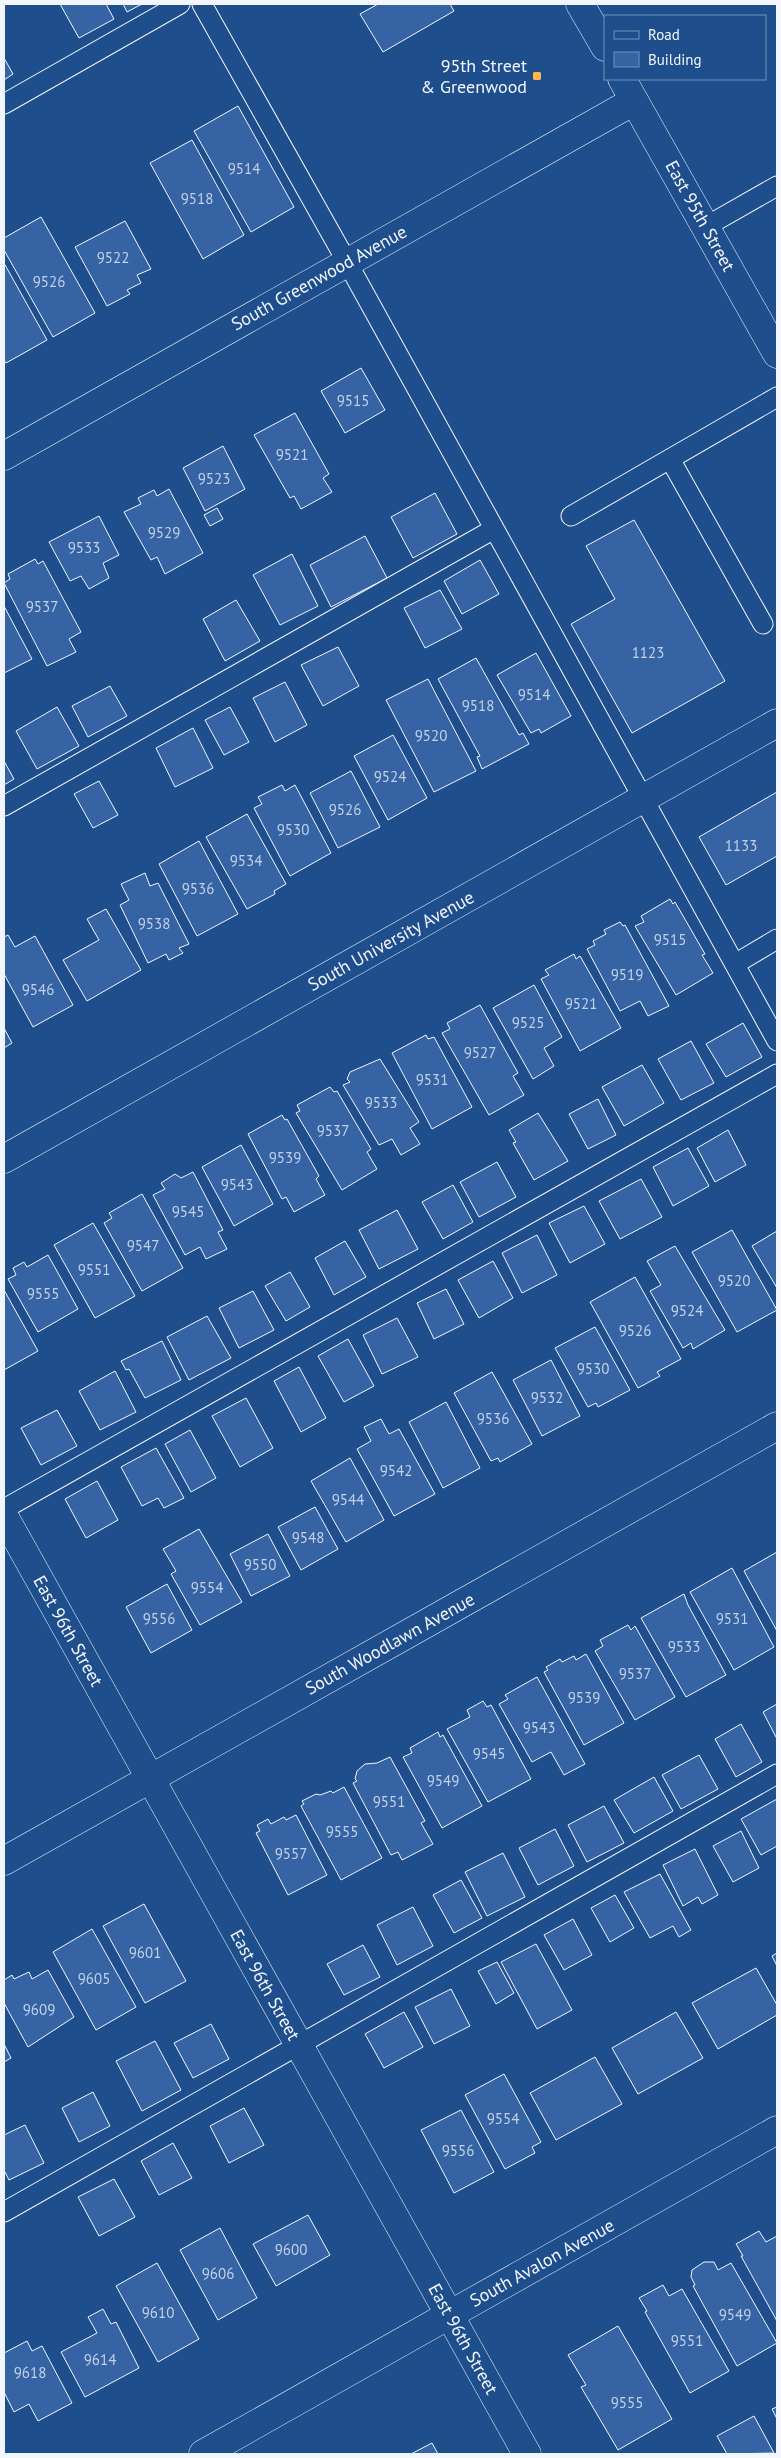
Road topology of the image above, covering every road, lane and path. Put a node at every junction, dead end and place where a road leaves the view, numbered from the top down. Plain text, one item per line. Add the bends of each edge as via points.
1 (180, 4) edge
2 (202, 4) edge
3 (580, 4) edge
4 (604, 45) edge
5 (628, 90) edge
6 (4, 104) edge
7 (777, 186) edge
8 (705, 226) junction
9 (347, 262) junction
10 (777, 354) edge
11 (777, 397) edge
12 (4, 456) edge
13 (670, 459) junction
14 (571, 516) dead end
15 (494, 529) junction
16 (763, 624) dead end
17 (777, 723) edge
18 (643, 799) junction
19 (4, 806) edge
20 (777, 939) edge
21 (735, 964) junction
22 (777, 1041) edge
23 (777, 1074) edge
24 (4, 1160) edge
25 (777, 1426) edge
26 (4, 1509) edge
27 (4, 1516) edge
28 (777, 1774) edge
29 (151, 1779) junction
30 (4, 1861) edge
31 (299, 2045) junction
32 (777, 2130) edge
33 (4, 2212) edge
34 (450, 2316) junction
35 (203, 2454) edge
36 (527, 2454) edge

1 - 6 lane
2 - 9 lane
3 - 4 street
5 - 8 street, East 95th Street
5 - 9 street, South Greenwood Avenue
7 - 8 lane
8 - 10 street, East 95th Street
9 - 12 street, South Greenwood Avenue
9 - 15 lane
11 - 13 lane
13 - 14 lane
13 - 16 lane
15 - 18 lane
15 - 19 lane
17 - 18 street, South University Avenue
18 - 21 lane
18 - 24 street, South University Avenue
20 - 21 lane
21 - 22 lane
23 - 26 lane
25 - 29 street, South Woodlawn Avenue
27 - 29 street, East 96th Street
28 - 31 lane
29 - 30 street, South Woodlawn Avenue
29 - 31 street, East 96th Street
31 - 33 lane
31 - 34 street, East 96th Street
32 - 34 street, South Avalon Avenue
34 - 35 street, South Avalon Avenue
34 - 36 street, East 96th Street

